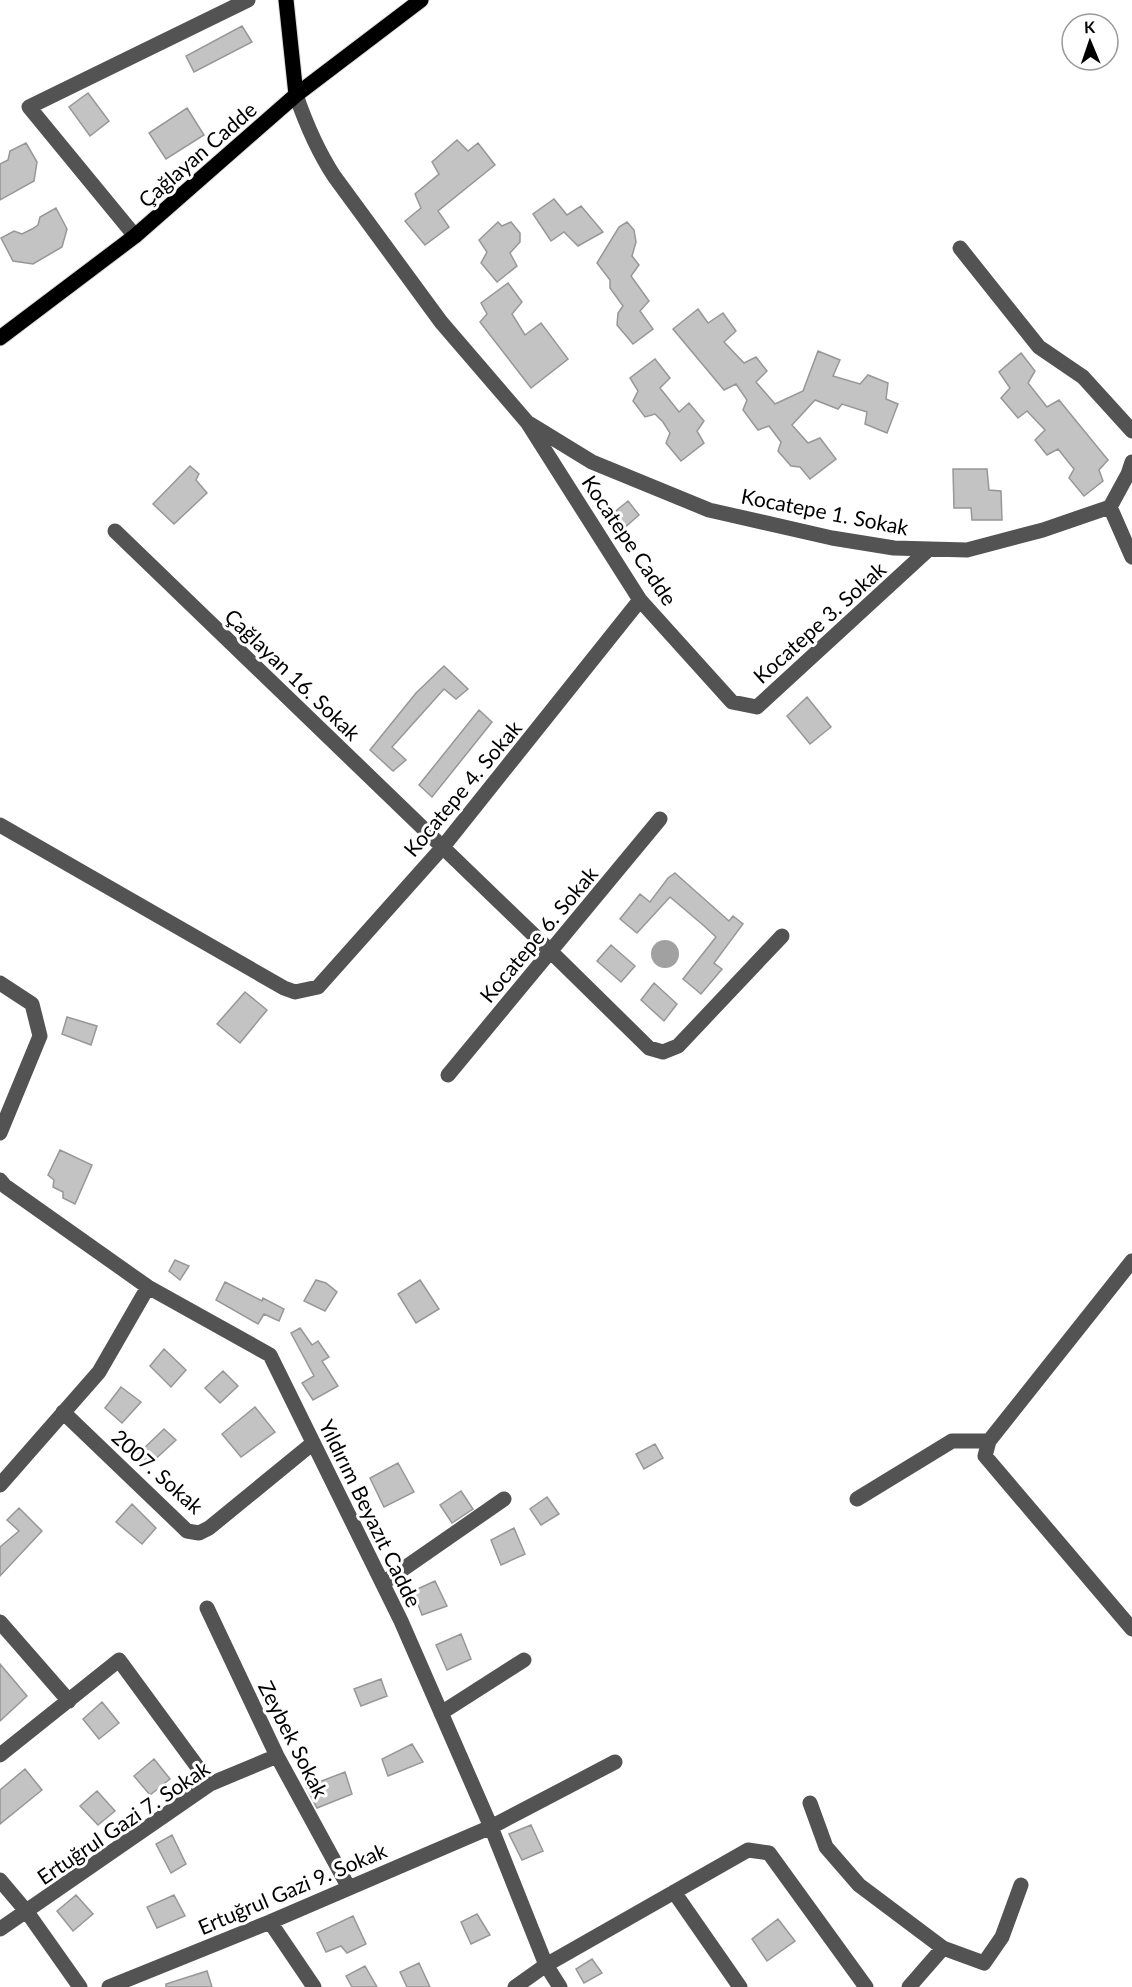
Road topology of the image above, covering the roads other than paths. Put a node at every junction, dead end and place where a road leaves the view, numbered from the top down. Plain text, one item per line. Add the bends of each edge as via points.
1 (248, 0) edge
2 (286, 0) edge
3 (421, 0) edge
4 (296, 95) junction
5 (135, 236) junction
6 (960, 248) dead end
7 (0, 338) edge
8 (527, 422) junction
9 (1132, 431) edge
10 (1132, 462) edge
11 (1110, 507) junction
12 (115, 531) dead end
13 (928, 550) junction
14 (1132, 557) edge
15 (640, 600) junction
16 (732, 702) joint
17 (660, 819) dead end
18 (0, 825) edge
19 (442, 848) junction
20 (782, 936) dead end
21 (551, 951) junction
22 (0, 983) edge
23 (448, 1075) dead end
24 (0, 1133) edge
25 (0, 1180) edge
26 (1132, 1261) edge
27 (148, 1287) junction
28 (63, 1412) junction
29 (989, 1441) junction
30 (313, 1443) junction
31 (0, 1485) edge
32 (504, 1499) dead end
33 (857, 1499) dead end
34 (383, 1583) junction
35 (207, 1608) dead end
36 (0, 1622) edge
37 (1132, 1629) edge
38 (524, 1660) dead end
39 (69, 1701) junction
40 (441, 1713) junction
41 (0, 1755) edge
42 (277, 1756) junction
43 (615, 1762) dead end
44 (210, 1784) junction
45 (810, 1803) dead end
46 (490, 1827) junction
47 (0, 1880) edge
48 (1021, 1886) dead end
49 (349, 1888) junction
50 (674, 1892) junction
51 (27, 1912) junction
52 (270, 1922) junction
53 (0, 1929) edge
54 (943, 1948) junction
55 (546, 1965) junction
56 (80, 1987) edge
57 (108, 1987) edge
58 (314, 1987) edge
59 (514, 1987) edge
60 (560, 1987) edge
61 (740, 1987) edge
62 (866, 1987) edge
63 (909, 1987) edge

1 - 5 street via 29,107
2 - 4 main road
3 - 4 main road, Çağlayan Cadde
4 - 5 main road, Çağlayan Cadde
4 - 8 street via 309,133 334,176 441,322
5 - 7 main road, Çağlayan Cadde
6 - 9 street via 1039,347 1083,377
8 - 13 street, Kocatepe 1. Sokak via 592,462 709,510 832,538
8 - 15 street, Kocatepe Cadde
10 - 11 street
11 - 13 street, Kocatepe 1. Sokak via 999,543 967,550
11 - 14 street
12 - 19 street, Çağlayan 16. Sokak
13 - 16 street, Kocatepe 3. Sokak via 757,707
15 - 16 street, Kocatepe Cadde
15 - 19 street, Kocatepe 4. Sokak
17 - 21 street, Kocatepe 6. Sokak
18 - 19 street, Kocatepe 4. Sokak via 295,992 318,987
19 - 21 street, Çağlayan 16. Sokak
20 - 21 street, Çağlayan 16. Sokak via 678,1046 663,1052 648,1048
21 - 23 street, Kocatepe 6. Sokak
22 - 24 street via 32,1004 40,1036
25 - 27 street, Yıldırım Beyazıt Cadde
26 - 29 street
27 - 28 street via 99,1372
27 - 30 street, Yıldırım Beyazıt Cadde via 270,1355
28 - 30 street, 2007. Sokak via 187,1531 199,1533
28 - 31 street
29 - 33 street via 952,1441
29 - 37 street via 985,1456
30 - 34 street, Yıldırım Beyazıt Cadde
32 - 34 street
34 - 40 street, Yıldırım Beyazıt Cadde
35 - 42 street, Zeybek Sokak
36 - 39 street
38 - 40 street
39 - 41 street
39 - 44 street via 119,1660
40 - 46 street, Yıldırım Beyazıt Cadde
42 - 44 street, Ertuğrul Gazi 7. Sokak
42 - 49 street, Zeybek Sokak
43 - 46 street, Ertuğrul Gazi 9. Sokak
44 - 51 street, Ertuğrul Gazi 7. Sokak
45 - 54 street via 826,1847 859,1885
46 - 49 street, Ertuğrul Gazi 9. Sokak
46 - 55 street, Yıldırım Beyazıt Cadde
47 - 51 street
48 - 54 street via 1002,1937 984,1963
49 - 52 street, Ertuğrul Gazi 9. Sokak
50 - 55 street
50 - 61 street
50 - 62 street via 747,1850 769,1853
51 - 53 street, Ertuğrul Gazi 7. Sokak
51 - 56 street
52 - 57 street, Ertuğrul Gazi 9. Sokak
52 - 58 street
54 - 63 street
55 - 59 street
55 - 60 street, Yıldırım Beyazıt Cadde

